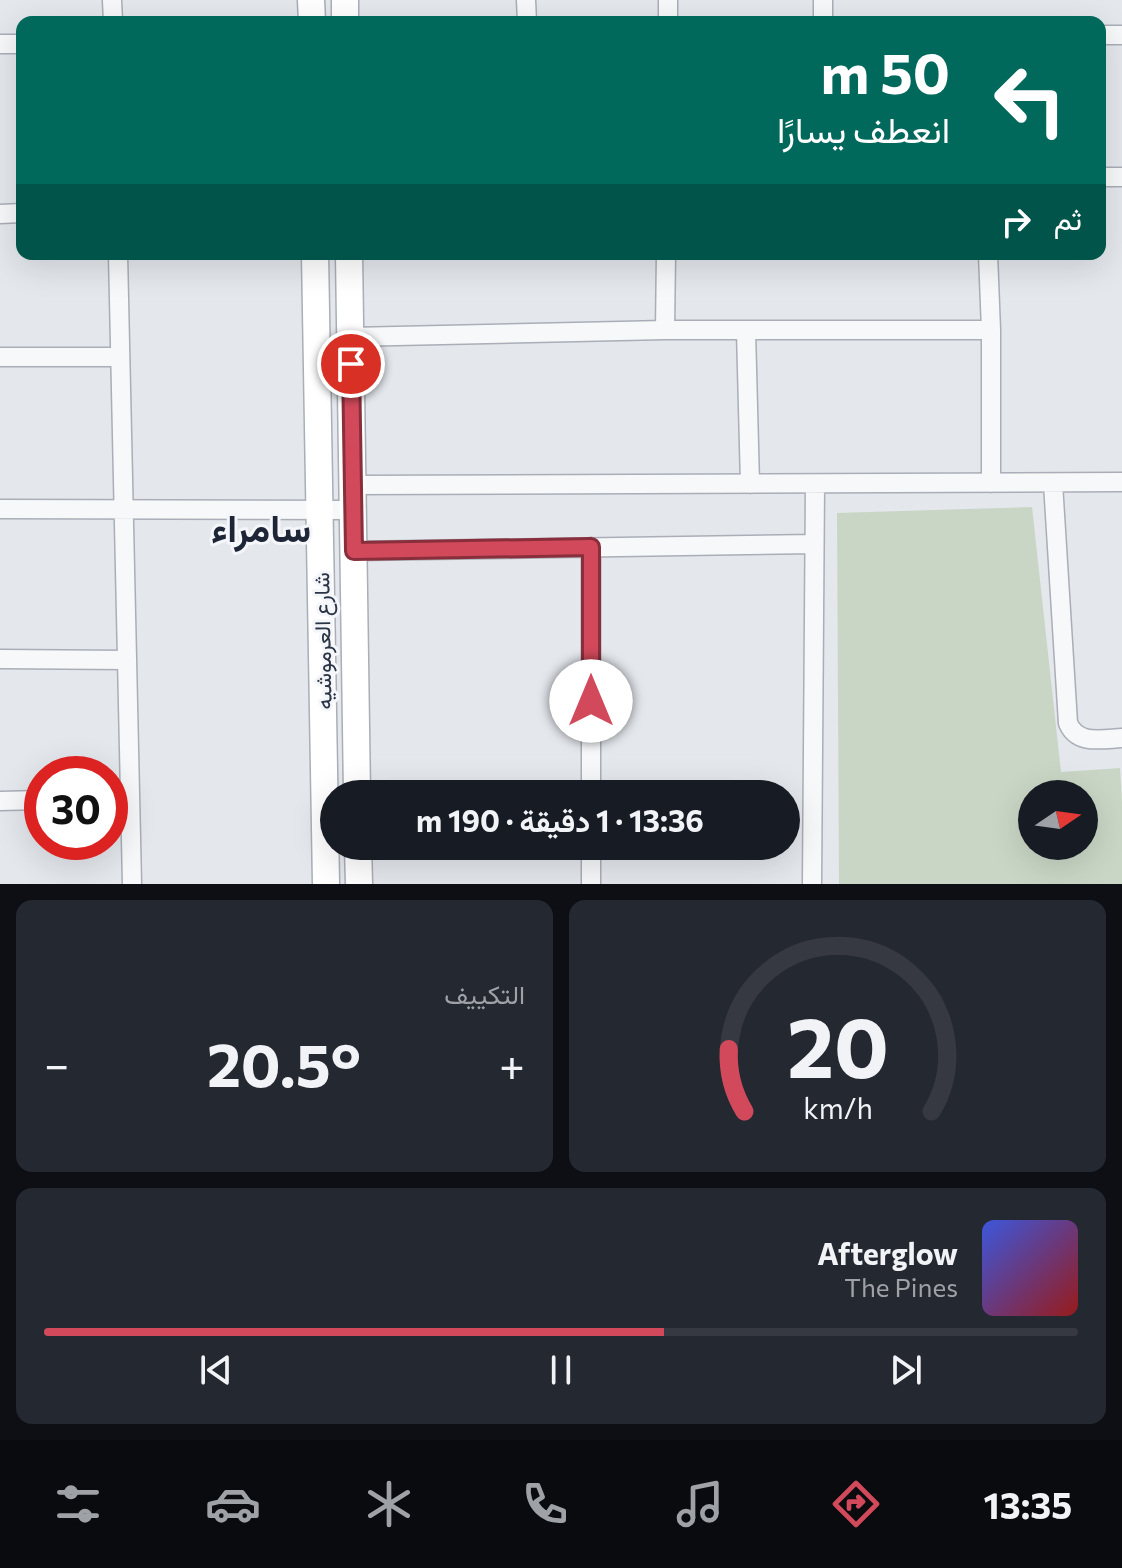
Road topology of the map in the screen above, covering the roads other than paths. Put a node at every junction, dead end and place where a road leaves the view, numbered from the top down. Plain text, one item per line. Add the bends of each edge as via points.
1 (118, 260) edge
2 (315, 260) edge
3 (349, 260) edge
4 (666, 260) edge
5 (988, 260) edge
6 (665, 330) junction
7 (991, 330) junction
8 (746, 331) junction
9 (351, 337) junction
10 (0, 357) edge
11 (120, 357) junction
12 (352, 418) junction
13 (318, 419) junction
14 (1122, 482) edge
15 (991, 483) junction
16 (1053, 483) junction
17 (750, 484) junction
18 (815, 484) junction
19 (353, 498) junction
20 (0, 509) edge
21 (124, 510) junction
22 (320, 510) junction
23 (814, 544) junction
24 (591, 547) junction
25 (354, 551) junction
26 (0, 659) edge
27 (127, 660) junction
28 (1122, 738) edge
29 (357, 780) edge
30 (591, 780) edge
31 (130, 799) joint
32 (24, 800) edge
33 (0, 801) edge
34 (358, 860) edge
35 (591, 860) edge
36 (132, 884) edge
37 (326, 884) edge
38 (359, 884) edge
39 (591, 884) edge
40 (812, 884) edge

1 - 11 street
2 - 13 street, شارع العرموشيه
3 - 9 street, شارع العرموشيه
4 - 6 street
5 - 7 street
6 - 8 street
6 - 9 street
7 - 8 street
7 - 15 street
8 - 17 street
9 - 12 street, شارع العرموشيه
10 - 11 street
11 - 21 street
12 - 13 street
12 - 19 street, شارع العرموشيه
13 - 22 street, شارع العرموشيه
14 - 16 street
15 - 16 street
15 - 18 street
16 - 28 street via 1068,723 1082,738
17 - 18 street
17 - 19 street
18 - 23 street
19 - 22 street
19 - 25 street, شارع العرموشيه
20 - 21 street
21 - 22 street
21 - 27 street
22 - 37 street, شارع العرموشيه
23 - 24 street
23 - 40 street
24 - 25 street
24 - 30 street
25 - 29 street, شارع العرموشيه
26 - 27 street
27 - 31 street
31 - 36 street
32 - 33 street
34 - 38 street
35 - 39 street

